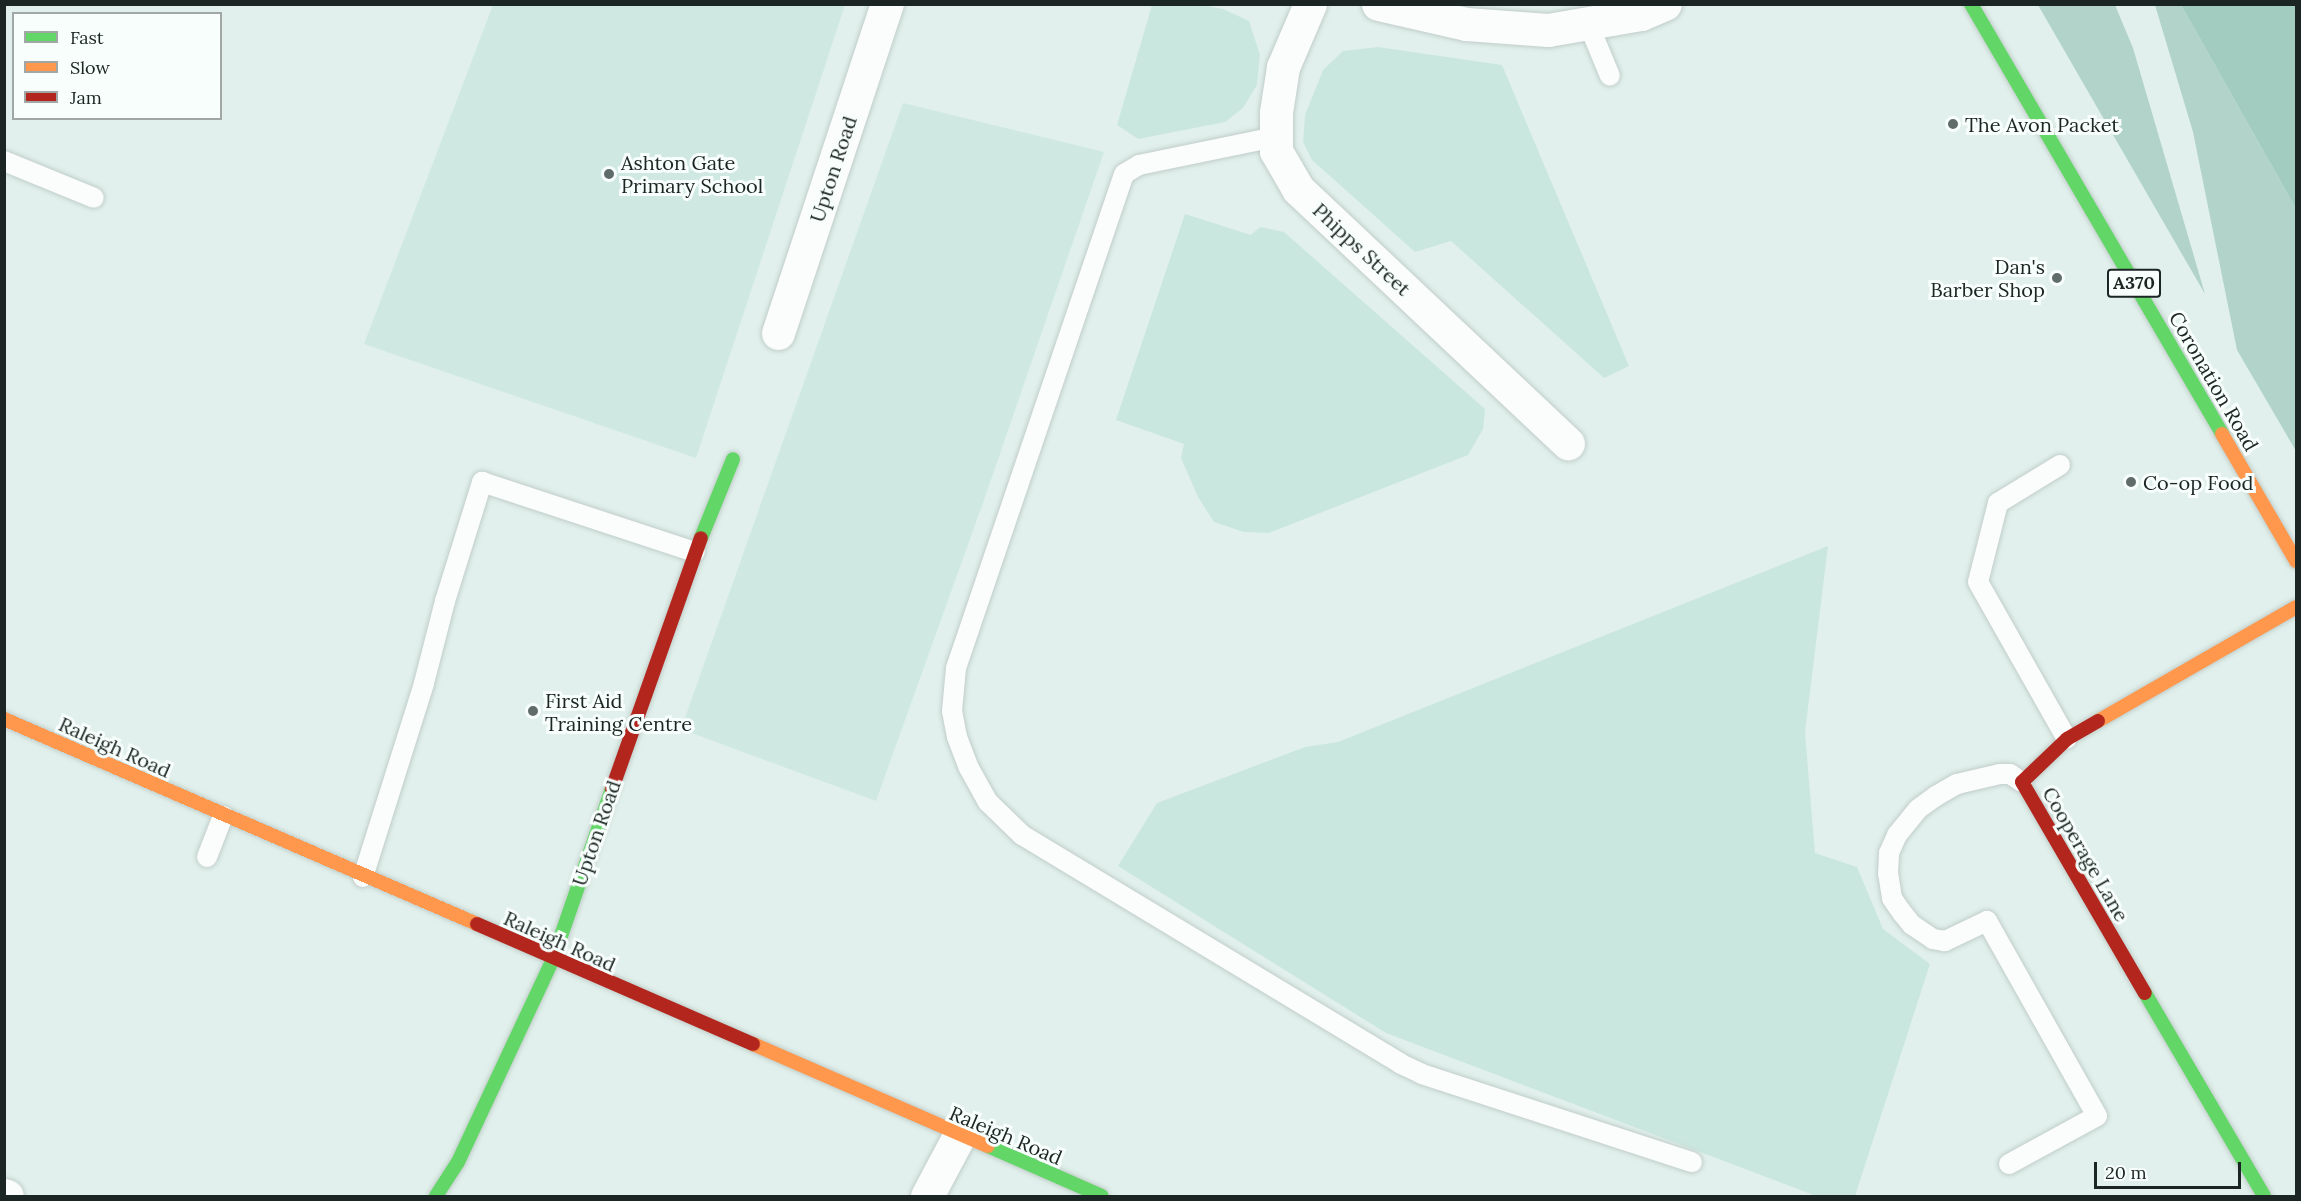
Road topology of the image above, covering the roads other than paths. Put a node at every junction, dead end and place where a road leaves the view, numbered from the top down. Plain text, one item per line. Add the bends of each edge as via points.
1 (887, 4) edge
2 (1310, 4) edge
3 (1378, 4) edge
4 (1665, 4) edge
5 (1971, 4) edge
6 (1588, 22) junction
7 (1610, 76) dead end
8 (1275, 137) junction
9 (4, 161) edge
10 (94, 198) dead end
11 (778, 333) dead end
12 (1568, 444) dead end
13 (733, 459) dead end
14 (2060, 465) dead end
15 (695, 552) junction
16 (2296, 561) edge
17 (2296, 607) edge
18 (4, 719) edge
19 (2067, 739) junction
20 (2022, 782) junction
21 (223, 816) junction
22 (207, 857) dead end
23 (363, 877) junction
24 (553, 959) junction
25 (959, 1136) junction
26 (1692, 1162) dead end
27 (2009, 1164) dead end
28 (436, 1197) edge
29 (927, 1197) edge
30 (1102, 1197) edge
31 (2264, 1197) edge

1 - 11 street, Upton Road
2 - 8 street, Phipps Street via 1283,66
3 - 6 street via 1466,24 1548,30
4 - 6 street via 1641,14
5 - 16 main road, Coronation Road / A370
6 - 7 lane
8 - 12 street, Phipps Street via 1276,151 1298,189
8 - 26 lane via 1139,165 1124,174 956,668 952,711 969,768 988,802 1022,835 1401,1064
9 - 10 lane
13 - 15 main road, Upton Road
14 - 19 lane via 1998,503 1978,582
15 - 23 lane via 482,482
15 - 24 main road, Upton Road
17 - 19 main road, Cooperage Lane
18 - 21 main road, Raleigh Road
19 - 20 main road, Cooperage Lane
20 - 27 lane via 2010,774 2000,774 1957,784 1936,796 1912,815 1897,836 1889,853 1888,874 1892,898 1903,914 1933,939 1945,941 1987,921 2097,1116
20 - 31 main road, Cooperage Lane
21 - 22 lane
21 - 23 main road, Raleigh Road
23 - 24 main road, Raleigh Road
24 - 25 main road, Raleigh Road
24 - 28 main road, Upton Road via 458,1162
25 - 29 street
25 - 30 main road, Raleigh Road

